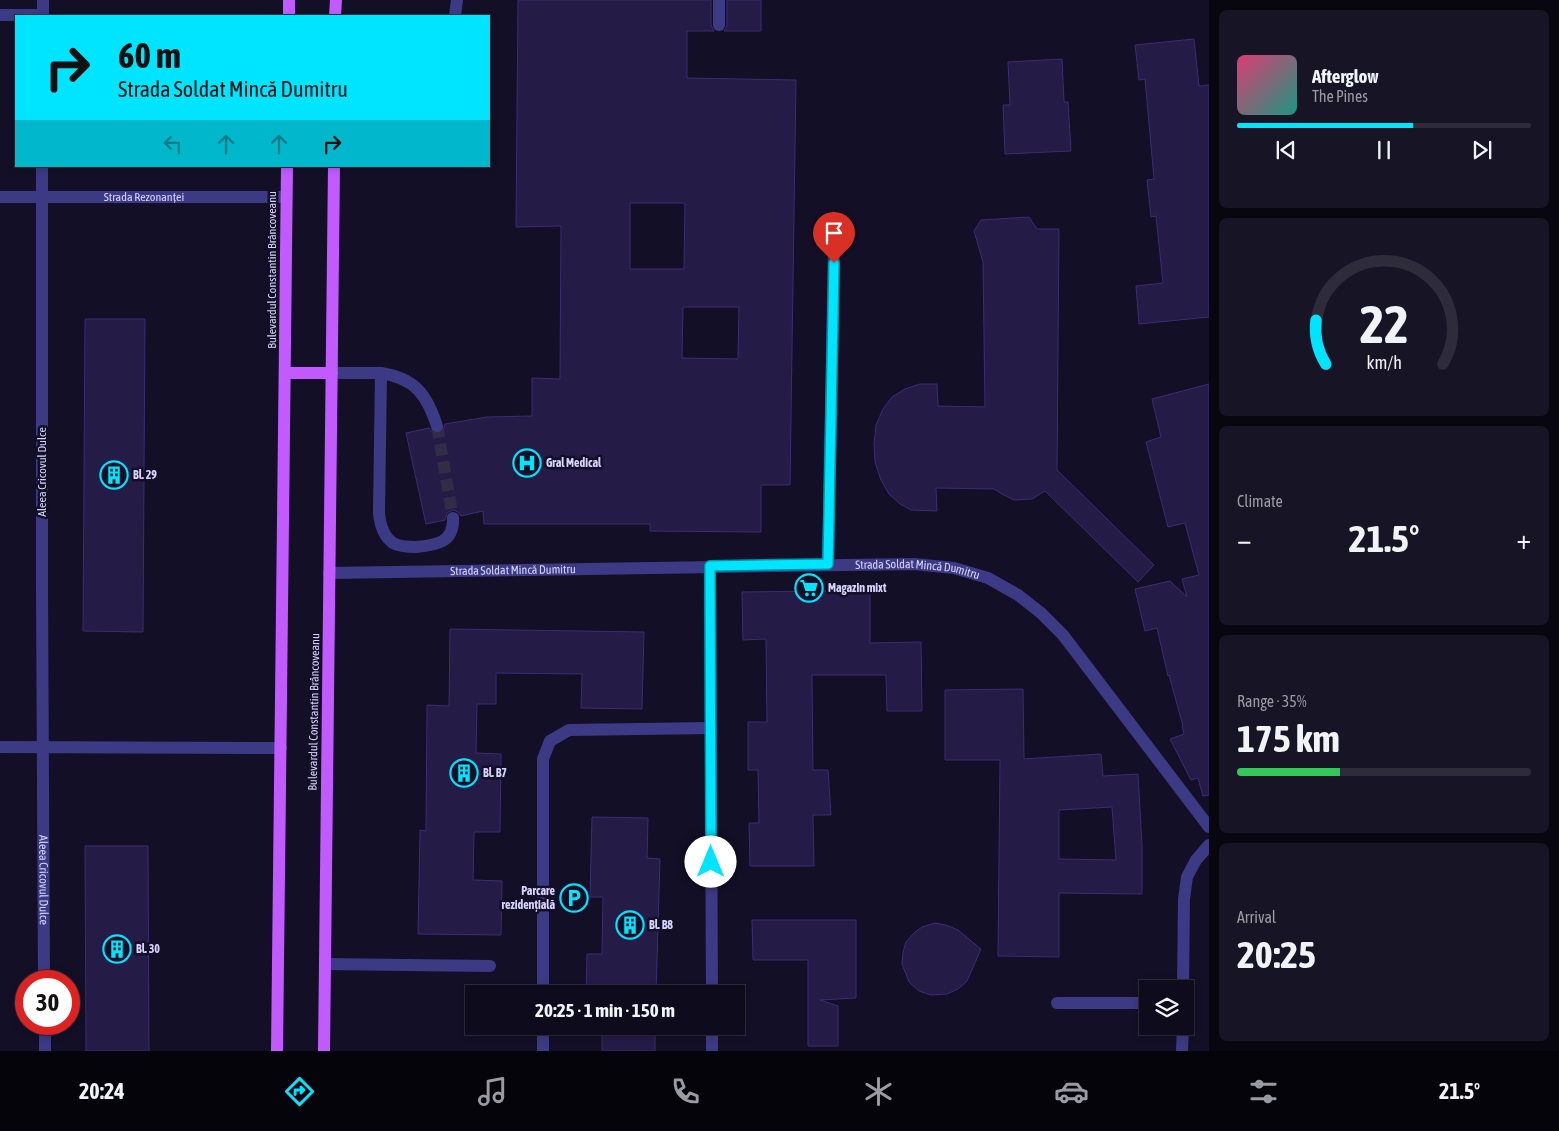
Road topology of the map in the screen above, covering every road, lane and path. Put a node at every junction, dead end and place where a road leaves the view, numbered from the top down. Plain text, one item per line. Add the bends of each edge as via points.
1 (43, 0) edge
2 (289, 0) edge
3 (336, 0) edge
4 (457, 0) edge
5 (719, 0) edge
6 (0, 15) edge
7 (15, 15) edge
8 (43, 15) edge
9 (289, 15) edge
10 (335, 15) edge
11 (455, 15) edge
12 (719, 26) dead end
13 (42, 167) edge
14 (287, 167) edge
15 (334, 167) edge
16 (0, 197) edge
17 (42, 197) junction
18 (286, 197) junction
19 (834, 246) dead end
20 (285, 373) junction
21 (332, 373) junction
22 (381, 373) junction
23 (437, 426) tunnel mouth
24 (453, 518) tunnel mouth
25 (828, 564) junction
26 (710, 566) junction
27 (329, 573) junction
28 (710, 728) junction
29 (0, 747) edge
30 (43, 747) junction
31 (281, 748) junction
32 (1209, 827) edge
33 (1209, 845) edge
34 (325, 964) junction
35 (490, 966) dead end
36 (44, 970) edge
37 (1183, 980) edge
38 (542, 985) edge
39 (712, 985) edge
40 (1139, 1002) edge
41 (1057, 1003) dead end
42 (44, 1035) edge
43 (543, 1035) edge
44 (712, 1035) edge
45 (1182, 1035) edge
46 (45, 1051) edge
47 (278, 1051) edge
48 (324, 1051) edge
49 (543, 1051) edge
50 (712, 1051) edge
51 (1182, 1051) edge

1 - 8 street
2 - 9 main road
3 - 10 main road
4 - 11 street
5 - 12 street
6 - 7 street
13 - 17 street, Aleea Cricovul Dulce
14 - 18 main road, Bulevardul Constantin Brâncoveanu
15 - 21 main road, Bulevardul Constantin Brâncoveanu
16 - 17 street, Strada Rezonanței
17 - 18 street, Strada Rezonanței
17 - 30 street, Aleea Cricovul Dulce
18 - 20 main road, Bulevardul Constantin Brâncoveanu
19 - 25 street
20 - 21 main road
20 - 31 main road, Bulevardul Constantin Brâncoveanu
21 - 22 street
21 - 27 main road, Bulevardul Constantin Brâncoveanu
22 - 23 street via 398,376 417,387 430,406
22 - 24 street via 379,512 383,531 394,544 403,547 431,546 448,536 454,524
25 - 26 street, Strada Soldat Mincă Dumitru
25 - 32 street, Strada Soldat Mincă Dumitru via 914,564 954,568 988,578 1018,595 1063,635
26 - 27 street, Strada Soldat Mincă Dumitru
26 - 28 street
27 - 34 main road, Bulevardul Constantin Brâncoveanu
28 - 38 street via 568,730 550,741 544,758
28 - 39 street
29 - 30 street
30 - 31 street
30 - 36 street, Aleea Cricovul Dulce
31 - 47 main road, Bulevardul Constantin Brâncoveanu
33 - 37 street via 1196,860 1188,877 1184,899
34 - 35 street
34 - 48 main road, Bulevardul Constantin Brâncoveanu
40 - 41 street
42 - 46 street
43 - 49 street
44 - 50 street
45 - 51 street

